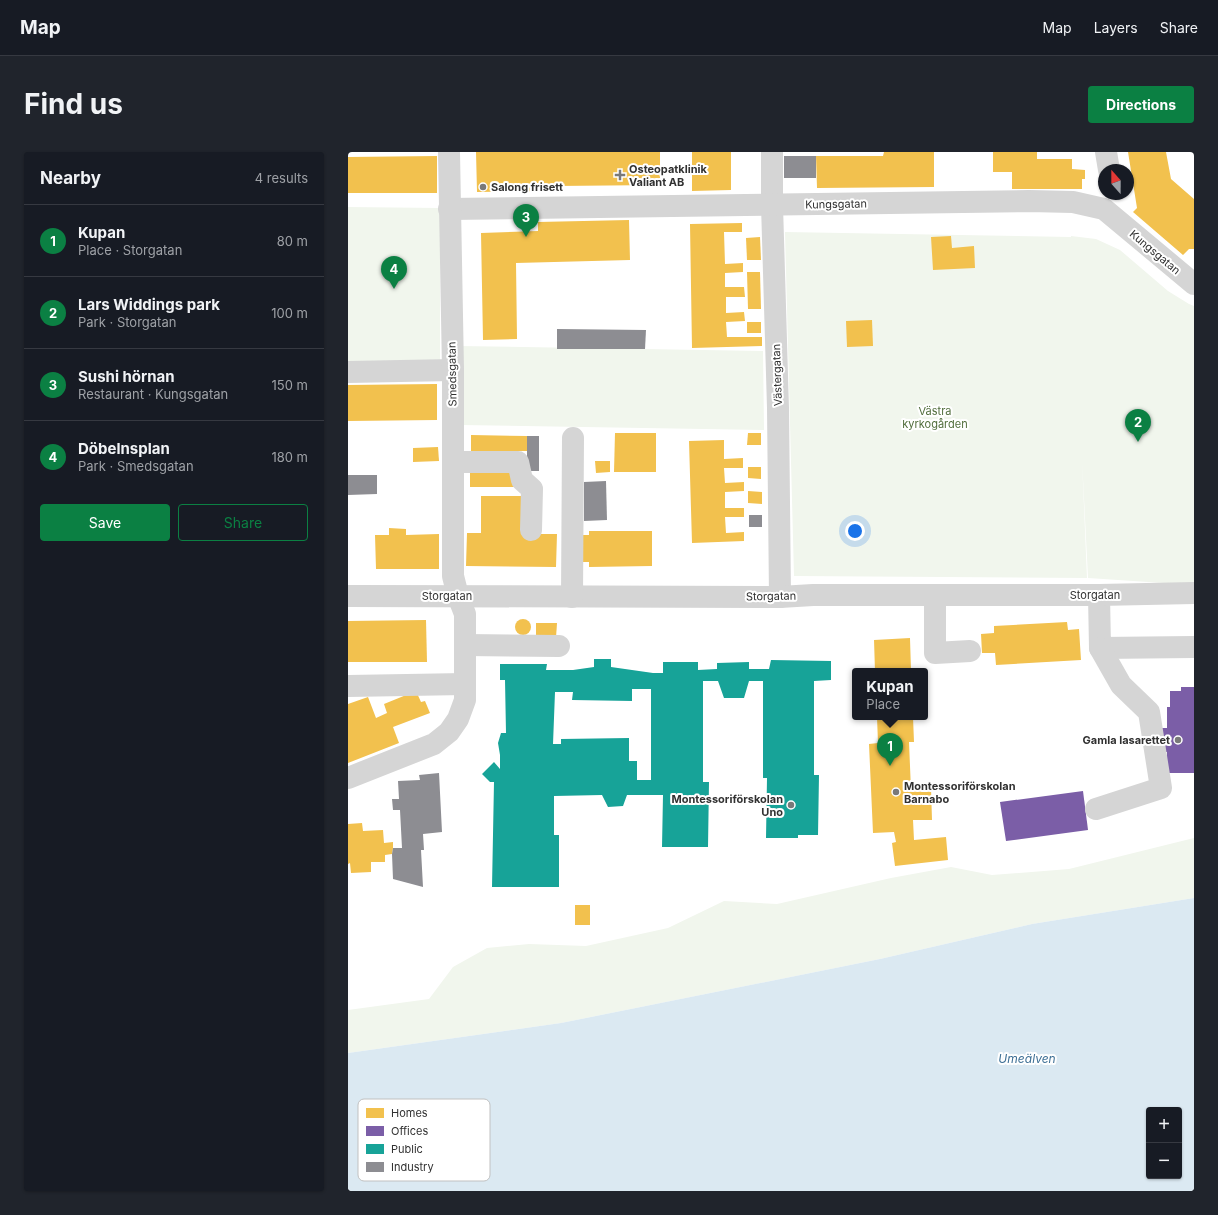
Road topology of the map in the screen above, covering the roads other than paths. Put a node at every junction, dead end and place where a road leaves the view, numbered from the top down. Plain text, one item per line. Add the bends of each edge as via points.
1 (449, 152) edge
2 (772, 152) edge
3 (1106, 152) edge
4 (1108, 164) edge
5 (1106, 202) edge
6 (772, 205) junction
7 (449, 209) junction
8 (1194, 284) edge
9 (452, 370) junction
10 (348, 372) edge
11 (573, 438) dead end
12 (453, 462) junction
13 (531, 530) dead end
14 (1194, 593) edge
15 (935, 595) junction
16 (1099, 595) junction
17 (348, 596) edge
18 (458, 596) junction
19 (572, 597) junction
20 (780, 597) junction
21 (465, 645) junction
22 (559, 646) dead end
23 (1194, 647) edge
24 (1100, 648) junction
25 (970, 651) dead end
26 (465, 684) junction
27 (348, 686) edge
28 (348, 778) edge
29 (1096, 809) dead end

1 - 7 street, Smedsgatan
2 - 6 street, Västergatan
3 - 4 street
5 - 6 street, Kungsgatan
5 - 8 street, Kungsgatan
6 - 7 street, Kungsgatan
6 - 20 street, Västergatan
7 - 9 street, Smedsgatan
9 - 10 street
9 - 12 street, Smedsgatan
11 - 19 street
12 - 13 street via 518,462 522,480 532,489
12 - 18 street, Smedsgatan via 454,576
14 - 16 street, Storgatan
15 - 16 street, Storgatan
15 - 20 street, Storgatan
15 - 25 street via 935,653
16 - 24 street
17 - 18 street, Storgatan
18 - 19 street, Storgatan
18 - 21 street, Smedsgatan via 465,614
19 - 20 street, Storgatan
21 - 22 street
21 - 26 street, Smedsgatan
23 - 24 street
24 - 29 street via 1121,685 1149,712 1161,788
26 - 27 street
26 - 28 street, Smedsgatan via 465,700 458,719 449,732 437,742

